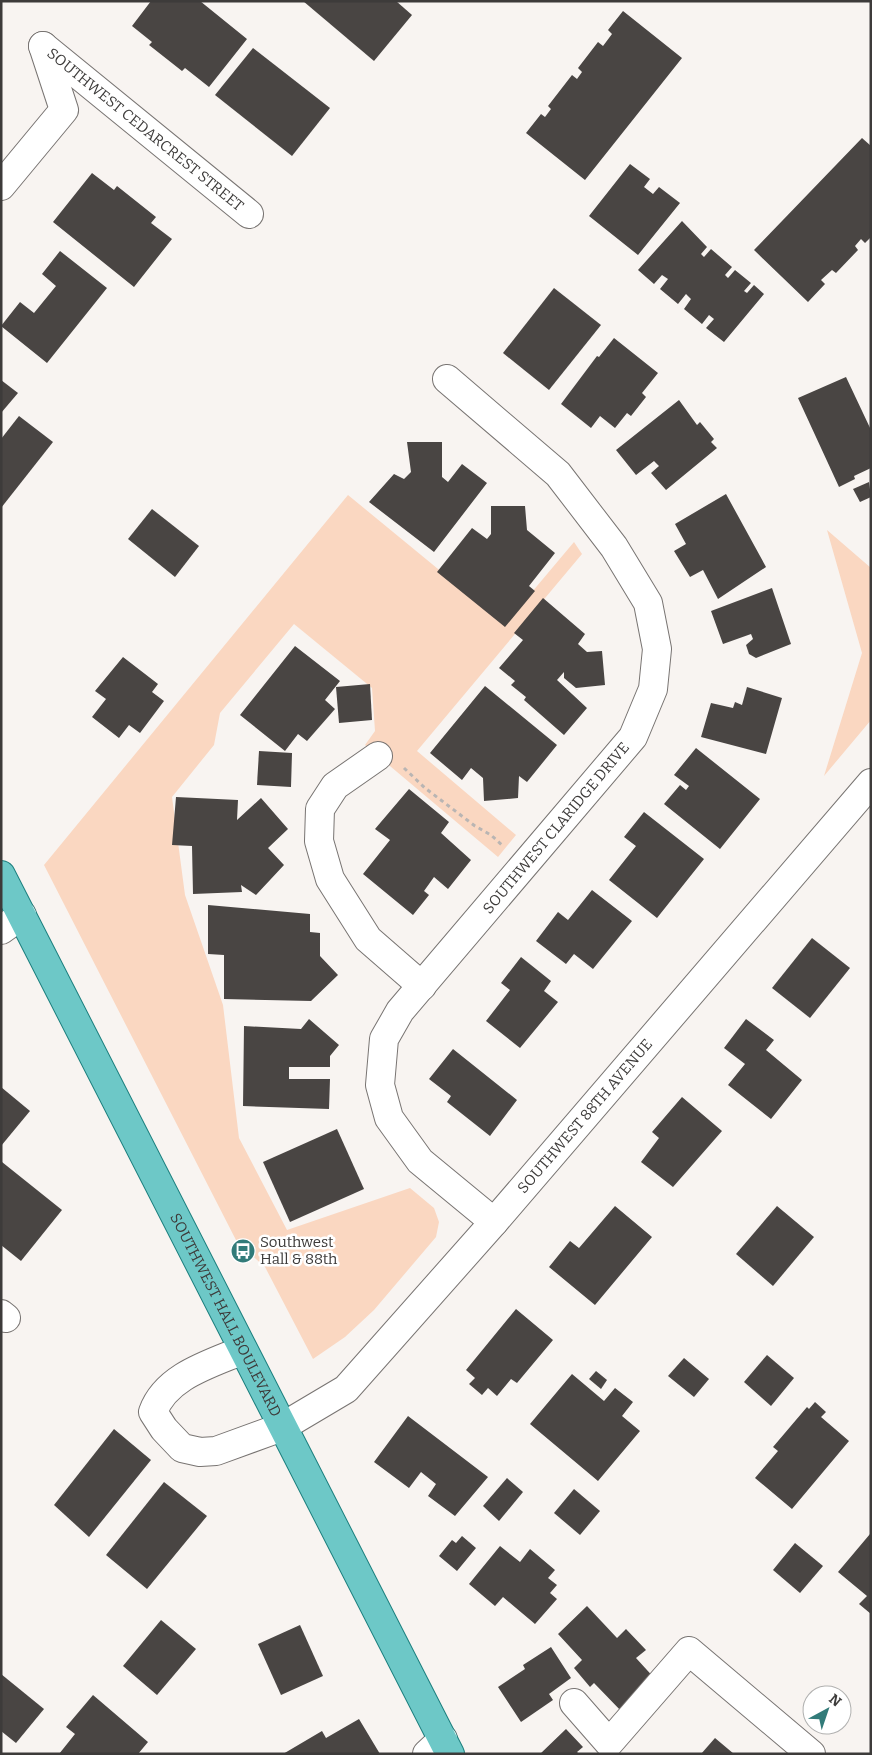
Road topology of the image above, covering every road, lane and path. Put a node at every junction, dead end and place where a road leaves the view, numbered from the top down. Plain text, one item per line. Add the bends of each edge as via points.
1 (1, 186) edge
2 (249, 214) dead end
3 (447, 379) dead end
4 (378, 756) joint
5 (871, 783) edge
6 (503, 847) dead end
7 (1, 875) edge
8 (12, 922) edge
9 (422, 986) junction
10 (494, 1222) junction
11 (243, 1350) junction
12 (282, 1427) junction
13 (574, 1703) dead end
14 (440, 1749) edge
15 (811, 1754) edge

1 - 2 street, SOUTHWEST CEDARCREST STREET via 64,110 44,46
3 - 9 street, SOUTHWEST CLARIDGE DRIVE via 558,474 588,510 648,603 658,649 654,689 633,737
4 - 6 path via 398,763 425,788
4 - 9 street via 335,786 320,809 319,842 330,879 368,939
5 - 10 street, SOUTHWEST 88TH AVENUE
7 - 8 main road, SOUTHWEST HALL BOULEVARD
8 - 11 main road, SOUTHWEST HALL BOULEVARD
9 - 10 street, SOUTHWEST CLARIDGE DRIVE via 400,1011 384,1038 380,1085 388,1118 420,1161
10 - 12 street, SOUTHWEST 88TH AVENUE via 346,1389
11 - 12 main road, SOUTHWEST HALL BOULEVARD
11 - 12 street, SOUTHWEST 88TH AVENUE via 196,1370 171,1385 158,1398 153,1412 182,1448 200,1452 216,1451
12 - 14 main road, SOUTHWEST HALL BOULEVARD
13 - 15 street via 609,1743 689,1651

